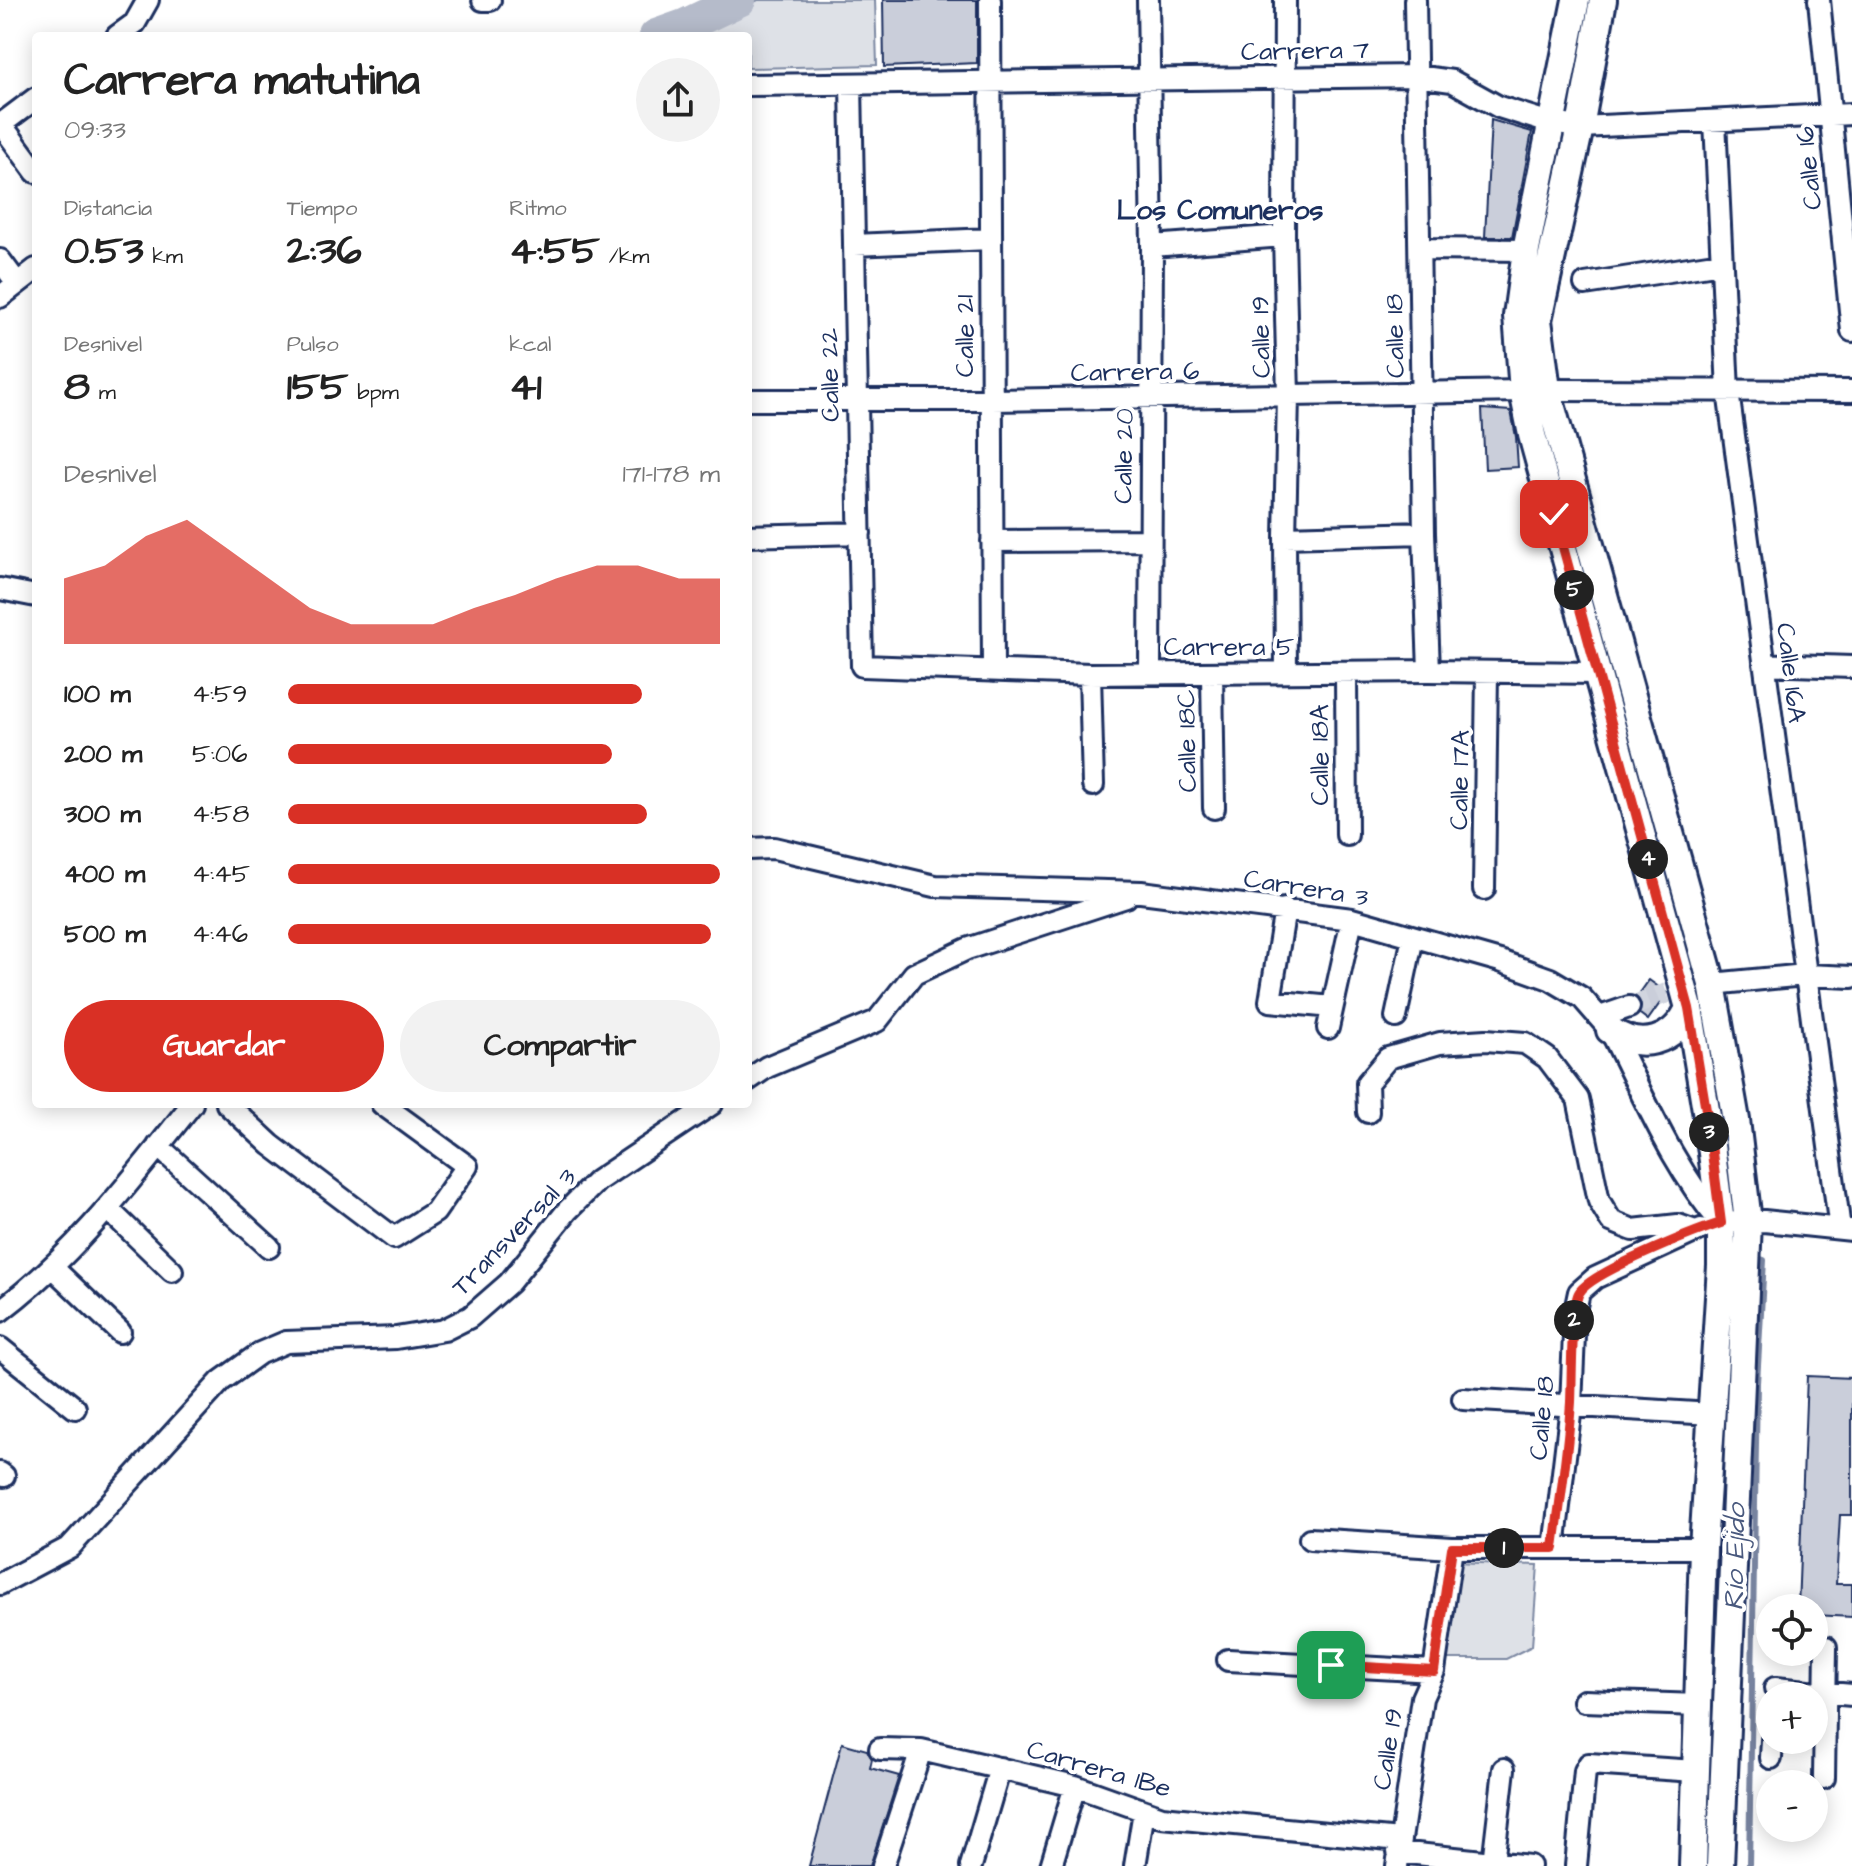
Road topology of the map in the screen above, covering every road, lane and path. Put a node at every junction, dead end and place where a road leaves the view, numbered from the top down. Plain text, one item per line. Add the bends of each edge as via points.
1 (148, 0) edge
2 (483, 0) edge
3 (490, 0) edge
4 (990, 0) edge
5 (1148, 0) edge
6 (1285, 0) edge
7 (1416, 0) edge
8 (1576, 0) edge
9 (1603, 0) edge
10 (1819, 0) edge
11 (141, 29) edge
12 (1416, 76) junction
13 (1285, 78) junction
14 (1148, 80) junction
15 (989, 81) junction
16 (851, 84) junction
17 (752, 85) edge
18 (32, 101) edge
19 (1852, 114) edge
20 (1830, 115) junction
21 (1715, 121) junction
22 (1550, 123) junction
23 (1, 124) edge
24 (1580, 127) junction
25 (32, 167) edge
26 (1284, 236) junction
27 (990, 239) junction
28 (854, 245) junction
29 (1152, 246) junction
30 (1420, 249) junction
31 (1526, 250) junction
32 (0, 260) edge
33 (1721, 263) junction
34 (32, 272) edge
35 (17, 283) junction
36 (1585, 284) dead end
37 (0, 297) edge
38 (1852, 331) edge
39 (1535, 391) junction
40 (1728, 391) junction
41 (1852, 391) edge
42 (1422, 394) junction
43 (1288, 396) junction
44 (1151, 398) junction
45 (857, 399) junction
46 (752, 400) edge
47 (991, 400) junction
48 (860, 533) junction
49 (1424, 533) junction
50 (752, 536) edge
51 (1285, 537) junction
52 (1149, 540) junction
53 (992, 541) junction
54 (0, 589) edge
55 (32, 595) edge
56 (1764, 664) junction
57 (862, 666) joint
58 (1852, 667) edge
59 (993, 671) junction
60 (1429, 671) junction
61 (1286, 672) junction
62 (1487, 672) junction
63 (1150, 673) junction
64 (1212, 673) junction
65 (1346, 673) junction
66 (1596, 673) junction
67 (1090, 674) junction
68 (1093, 785) dead end
69 (1214, 808) dead end
70 (1347, 835) dead end
71 (752, 849) edge
72 (1484, 889) dead end
73 (1141, 892) junction
74 (1285, 909) junction
75 (1352, 919) junction
76 (1413, 937) junction
77 (1805, 975) junction
78 (1852, 977) edge
79 (1717, 984) junction
80 (1680, 996) junction
81 (1332, 1007) junction
82 (1629, 1007) tunnel mouth
83 (1396, 1017) dead end
84 (1605, 1024) junction
85 (1328, 1028) dead end
86 (752, 1077) edge
87 (189, 1108) edge
88 (231, 1108) edge
89 (387, 1108) edge
90 (706, 1108) edge
91 (1368, 1112) dead end
92 (158, 1146) junction
93 (108, 1209) junction
94 (1756, 1222) junction
95 (1721, 1223) junction
96 (1846, 1230) edge
97 (1695, 1231) junction
98 (269, 1247) dead end
99 (53, 1268) junction
100 (172, 1271) dead end
101 (0, 1311) edge
102 (120, 1332) dead end
103 (0, 1348) edge
104 (1463, 1399) dead end
105 (1571, 1406) junction
106 (75, 1408) dead end
107 (1712, 1414) junction
108 (1310, 1539) dead end
109 (1452, 1548) junction
110 (1554, 1548) junction
111 (1703, 1548) junction
112 (0, 1584) edge
113 (1228, 1660) dead end
114 (1434, 1671) junction
115 (1828, 1693) edge
116 (1852, 1695) edge
117 (1584, 1701) dead end
118 (1698, 1705) junction
119 (880, 1749) dead end
120 (921, 1750) junction
121 (1000, 1768) junction
122 (1504, 1769) dead end
123 (1696, 1771) junction
124 (1075, 1786) junction
125 (1144, 1811) junction
126 (1398, 1853) edge
127 (1493, 1863) junction
128 (883, 1866) edge
129 (971, 1866) edge
130 (1051, 1866) edge
131 (1135, 1866) edge
132 (1530, 1866) edge
133 (1576, 1866) edge
134 (1693, 1866) edge
135 (1720, 1866) edge

1 - 11 street
2 - 3 street
4 - 15 street, Calle 21
5 - 14 street, Calle 20
6 - 13 street, Calle 19
7 - 12 street, Calle 18
8 - 22 main road
9 - 24 main road
10 - 20 street, Calle 16
12 - 13 street, Carrera 7
12 - 22 street, Carrera 7 via 1452,81 1499,107
12 - 30 street, Calle 18
13 - 14 street, Carrera 7
13 - 26 street, Calle 19
14 - 15 street, Carrera 7
14 - 29 street, Calle 20
15 - 16 street, Carrera 7
15 - 27 street, Calle 21
16 - 17 street, Carrera 7
16 - 28 street, Calle 22
18 - 23 street
19 - 20 street, Carrera 7
20 - 21 street, Carrera 7
20 - 38 street, Calle 16
21 - 24 street, Carrera 7
21 - 33 street, Calle 16A
22 - 24 street, Carrera 7
22 - 31 main road
23 - 25 street
24 - 39 main road via 1538,320
26 - 29 street
26 - 43 street, Calle 19
27 - 28 street
27 - 47 street, Calle 21
28 - 45 street, Calle 22
29 - 44 street, Calle 20
30 - 31 street
30 - 42 street, Calle 18
31 - 39 main road via 1517,316
32 - 35 street
33 - 36 street
33 - 40 street, Calle 16A
34 - 35 street
35 - 37 street
39 - 40 street, Carrera 6
39 - 42 street, Carrera 6
39 - 66 main road
39 - 79 main road
40 - 41 street, Carrera 6
40 - 56 street, Calle 16A
42 - 43 street, Carrera 6
42 - 49 street, Calle 18
43 - 44 street, Carrera 6
43 - 51 street, Calle 19
44 - 47 street, Carrera 6
44 - 52 street, Calle 20
45 - 46 street, Carrera 6
45 - 47 street, Carrera 6
45 - 48 street, Calle 22
47 - 53 street, Calle 21
48 - 50 street
48 - 57 street, Calle 22
49 - 51 street
49 - 60 street, Calle 18
51 - 61 street, Calle 19
52 - 53 street
52 - 63 street, Calle 20
53 - 59 street, Calle 21
54 - 55 street
56 - 58 street
56 - 77 street, Calle 16A
57 - 59 street, Carrera 5
59 - 67 street, Carrera 5
60 - 62 street, Carrera 5
60 - 65 street, Carrera 5
61 - 64 street, Carrera 5
61 - 65 street, Carrera 5
62 - 66 street, Carrera 5
62 - 72 street, Calle 17A
63 - 64 street, Carrera 5
63 - 67 street, Carrera 5
64 - 69 street, Calle 18C
65 - 70 street, Calle 18A
66 - 80 main road
67 - 68 street
71 - 73 street, Carrera 3 via 774,848 935,886
73 - 74 street, Carrera 3
73 - 86 street via 967,949 914,974 877,1021
74 - 75 street, Carrera 3
74 - 81 street via 1270,1001
75 - 76 street, Carrera 3
75 - 81 street
76 - 83 street
76 - 84 street, Carrera 3 via 1550,979 1582,998
77 - 78 street
77 - 79 street
77 - 96 street, Calle 16A
79 - 94 main road
80 - 84 main road via 1677,1029 1656,1041 1632,1042
80 - 95 main road via 1708,1122
81 - 85 street
82 - 84 street
84 - 95 street, Carrera 3 via 1679,1166
87 - 92 street
88 - 89 street via 271,1145 394,1238 435,1212 467,1166
90 - 112 street, Transversal 3 via 597,1181 509,1283 470,1317 444,1330 396,1338 286,1342 260,1353 221,1381 70,1547
91 - 97 street via 1367,1083 1388,1058 1440,1043 1525,1043 1547,1058 1578,1099 1599,1201 1611,1221 1633,1230 1678,1225
92 - 93 street
92 - 98 street
93 - 99 street
93 - 100 street
94 - 95 street
94 - 96 street
94 - 135 main road
95 - 97 street
95 - 107 main road
97 - 105 street, Calle 18 via 1595,1278 1579,1292
99 - 101 street
99 - 102 street
103 - 106 street
104 - 105 street
105 - 107 street
105 - 110 street, Calle 18
107 - 111 main road
108 - 109 street
109 - 110 street
109 - 114 street, Calle 19
110 - 111 street
111 - 118 main road
113 - 114 street
114 - 126 street, Calle 19 via 1422,1698
115 - 116 street
117 - 118 street
118 - 123 main road
119 - 120 street, Carrera 1Be
120 - 121 street, Carrera 1Be
120 - 128 street
121 - 124 street, Carrera 1Be
121 - 129 street
122 - 127 street
123 - 133 street via 1589,1764
123 - 134 main road
124 - 125 street, Carrera 1Be
124 - 130 street
125 - 126 street, Carrera 1Be
125 - 131 street
126 - 127 street, Carrera 1Be
127 - 132 street, Carrera 1Be

